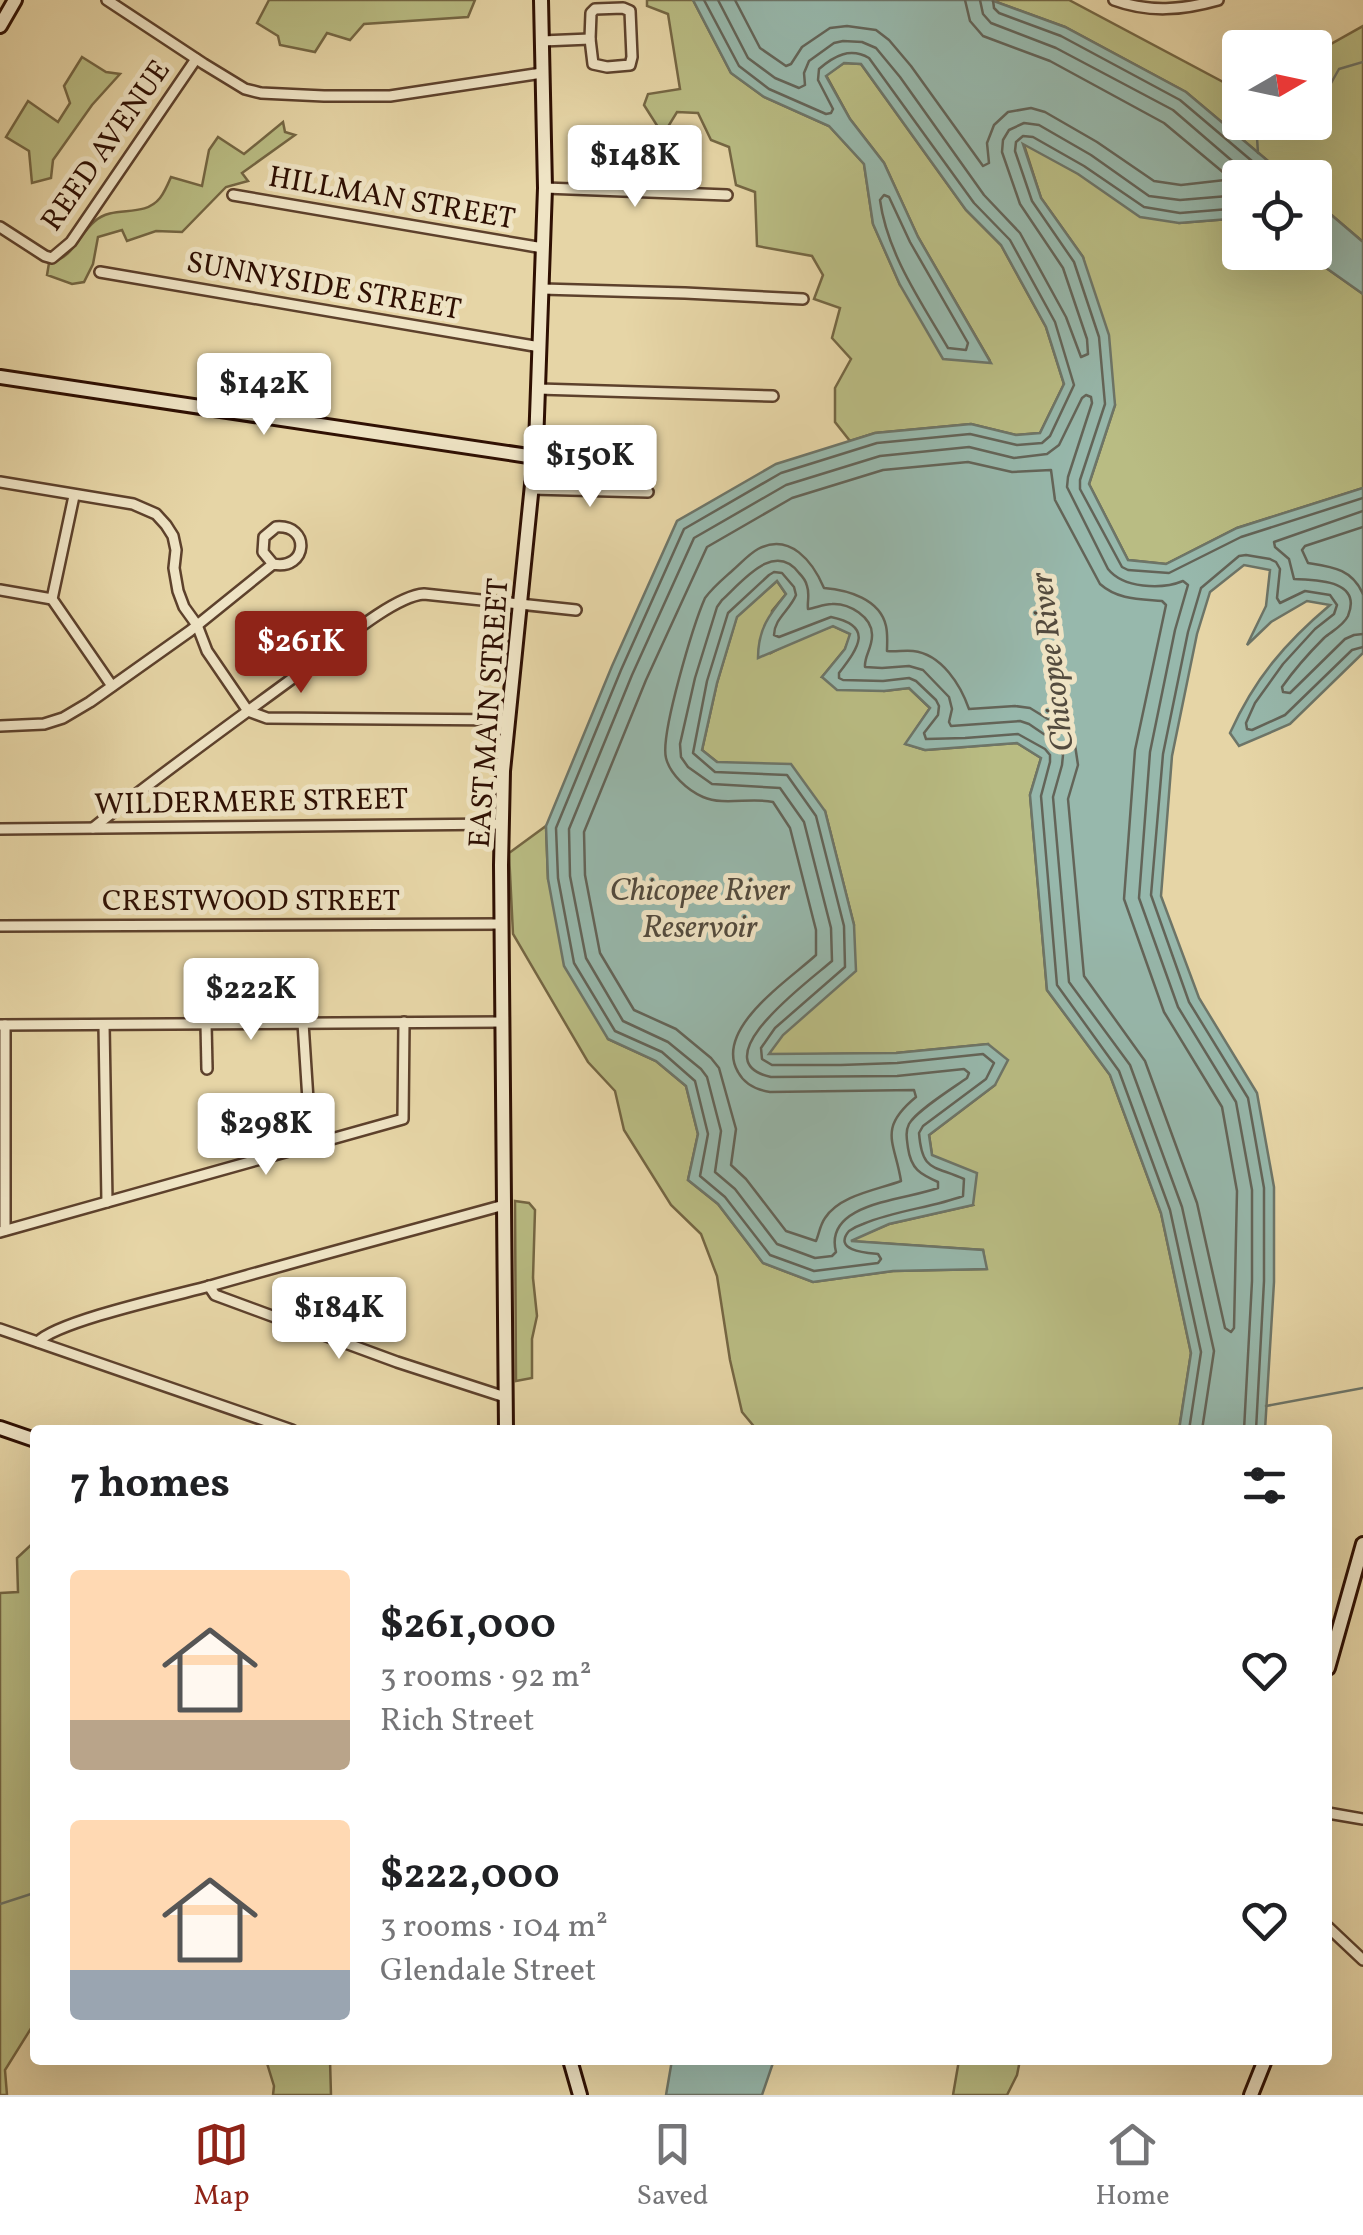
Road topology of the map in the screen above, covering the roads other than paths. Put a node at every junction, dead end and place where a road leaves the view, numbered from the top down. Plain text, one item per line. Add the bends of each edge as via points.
1 (14, 0) edge
2 (106, 0) edge
3 (541, 0) edge
4 (1114, 0) edge
5 (1218, 0) edge
6 (0, 26) edge
7 (590, 39) junction
8 (542, 41) junction
9 (196, 59) junction
10 (542, 73) junction
11 (545, 188) junction
12 (232, 194) dead end
13 (727, 195) dead end
14 (0, 227) edge
15 (543, 248) junction
16 (100, 272) dead end
17 (542, 289) junction
18 (803, 300) dead end
19 (540, 347) junction
20 (0, 377) edge
21 (538, 389) junction
22 (773, 396) dead end
23 (535, 457) junction
24 (0, 482) edge
25 (532, 489) junction
26 (648, 492) dead end
27 (74, 496) junction
28 (274, 564) junction
29 (0, 590) edge
30 (52, 599) junction
31 (520, 603) junction
32 (576, 610) dead end
33 (197, 625) junction
34 (112, 686) junction
35 (248, 711) junction
36 (508, 720) junction
37 (0, 726) edge
38 (502, 824) junction
39 (0, 828) edge
40 (92, 828) junction
41 (502, 924) junction
42 (0, 926) edge
43 (404, 1022) junction
44 (503, 1022) junction
45 (303, 1023) junction
46 (206, 1024) junction
47 (104, 1025) junction
48 (2, 1026) edge
49 (207, 1069) dead end
50 (311, 1146) junction
51 (107, 1202) junction
52 (504, 1205) junction
53 (2, 1231) edge
54 (209, 1286) junction
55 (0, 1329) edge
56 (38, 1342) junction
57 (506, 1397) junction
58 (278, 1425) edge
59 (506, 1425) edge
60 (0, 1428) edge
61 (30, 1438) edge
62 (1363, 1544) edge
63 (1332, 1654) edge
64 (1332, 1814) edge
65 (1363, 1818) edge
66 (1332, 1932) edge
67 (1363, 1960) edge
68 (571, 2065) edge
69 (1263, 2065) edge
70 (580, 2095) edge
71 (1251, 2095) edge

1 - 6 main road
2 - 9 street
3 - 8 main road, EAST MAIN STREET
4 - 5 street via 1167,10
7 - 7 street via 594,64 630,65 630,11 595,10
7 - 8 street
8 - 10 main road, EAST MAIN STREET
9 - 10 street via 261,93 324,96 390,96
9 - 14 street, REED AVENUE via 72,242 52,258
10 - 11 main road, EAST MAIN STREET
11 - 13 street
11 - 15 main road, EAST MAIN STREET
12 - 15 street, HILLMAN STREET
15 - 17 main road, EAST MAIN STREET
16 - 19 street, SUNNYSIDE STREET
17 - 18 street
17 - 19 main road, EAST MAIN STREET
19 - 21 main road, EAST MAIN STREET
20 - 23 main road
21 - 22 street
21 - 23 main road, EAST MAIN STREET
23 - 25 main road, EAST MAIN STREET
24 - 27 street
25 - 26 street
25 - 31 main road, EAST MAIN STREET
27 - 30 street
27 - 33 street via 156,514 175,543 178,591
28 - 28 street via 263,552 264,537 287,527 298,534 300,550 290,564
28 - 33 street
29 - 30 street
30 - 34 street
31 - 32 street
31 - 35 street via 410,596
31 - 36 main road, EAST MAIN STREET
33 - 34 street
33 - 35 street
34 - 37 street via 63,718
35 - 36 street via 267,718
35 - 40 street
36 - 38 main road, EAST MAIN STREET
38 - 40 street, WILDERMERE STREET
38 - 41 main road, EAST MAIN STREET
39 - 40 street, WILDERMERE STREET
41 - 42 street, CRESTWOOD STREET
41 - 44 main road, EAST MAIN STREET
43 - 44 street
43 - 45 street
43 - 50 street via 404,1119
44 - 52 main road, EAST MAIN STREET
45 - 46 street
45 - 50 street
46 - 47 street
46 - 49 street
47 - 48 street
47 - 51 street
48 - 53 street
50 - 51 street
51 - 53 street
52 - 54 street
52 - 57 main road, EAST MAIN STREET
54 - 56 street via 58,1329
54 - 57 street via 214,1296
55 - 56 street
56 - 58 street
57 - 59 main road, EAST MAIN STREET
60 - 61 main road
62 - 63 main road
64 - 65 street
66 - 67 street
68 - 70 main road
69 - 71 main road

